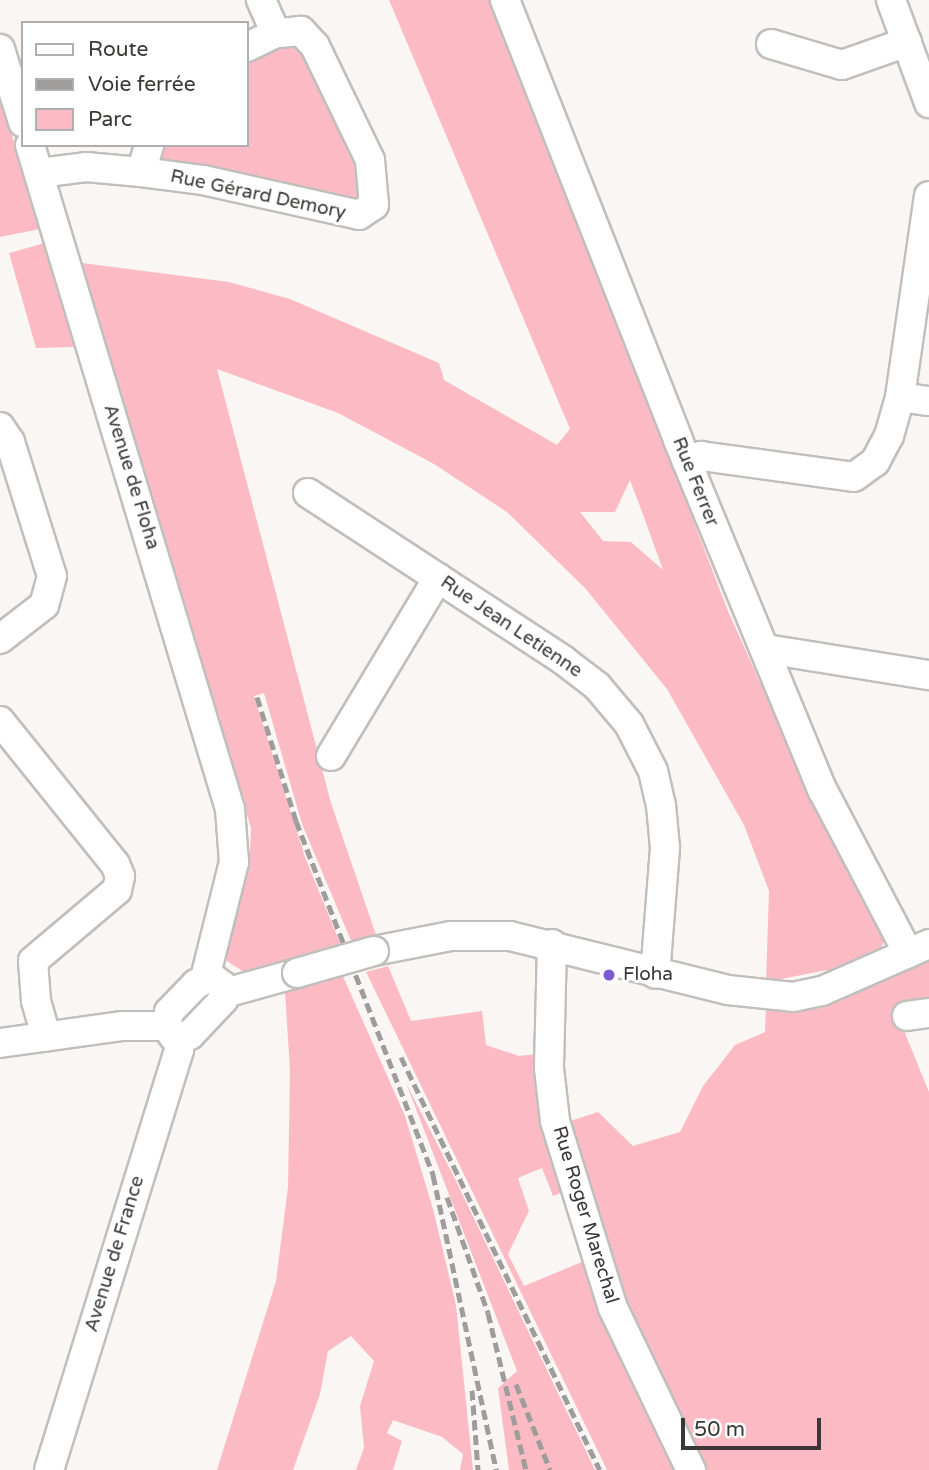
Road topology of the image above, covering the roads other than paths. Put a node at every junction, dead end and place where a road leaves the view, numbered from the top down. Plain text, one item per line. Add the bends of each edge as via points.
1 (261, 0) edge
2 (505, 0) edge
3 (891, 0) edge
4 (276, 33) junction
5 (907, 42) junction
6 (771, 44) dead end
7 (248, 47) edge
8 (0, 49) edge
9 (929, 103) edge
10 (21, 116) edge
11 (31, 147) edge
12 (145, 159) edge
13 (39, 173) junction
14 (929, 196) edge
15 (900, 397) junction
16 (929, 401) edge
17 (0, 427) edge
18 (686, 460) junction
19 (308, 493) dead end
20 (438, 578) junction
21 (0, 639) edge
22 (766, 649) junction
23 (929, 675) edge
24 (0, 721) edge
25 (331, 756) dead end
26 (552, 944) junction
27 (918, 949) edge
28 (655, 974) junction
29 (215, 985) junction
30 (173, 1032) junction
31 (46, 1037) junction
32 (0, 1043) edge
33 (50, 1470) edge
34 (691, 1470) edge

1 - 4 street
2 - 18 street, Rue Ferrer
3 - 5 street
4 - 7 street
4 - 12 street, Rue Gérard Demory via 301,31 315,46 370,160 374,205 359,215 202,180
5 - 6 street via 842,65
5 - 9 street
8 - 10 street
11 - 13 street, Avenue de Floha
12 - 13 street, Rue Gérard Demory
13 - 29 street, Avenue de Floha via 230,809 234,862
14 - 15 street
15 - 16 street
15 - 18 street via 889,436 875,462 854,477 701,456
17 - 21 street via 10,442 52,576 44,605
18 - 22 street, Rue Ferrer
19 - 20 street, Rue Jean Letienne
20 - 25 street
20 - 28 street, Rue Jean Letienne via 597,686 642,744 661,805 666,848
22 - 23 street
22 - 27 street, Rue Ferrer via 823,791
24 - 31 street via 120,876 117,890 33,961 36,1001
26 - 28 street
26 - 29 street, bridge via 475,935 374,951 297,973
26 - 34 street, Rue Roger Marechal via 549,1068 555,1121 613,1308
27 - 28 street via 822,990 780,996
29 - 30 street, Avenue de France via 169,1012
30 - 31 street via 151,1023
30 - 33 street, Avenue de France
31 - 32 street

